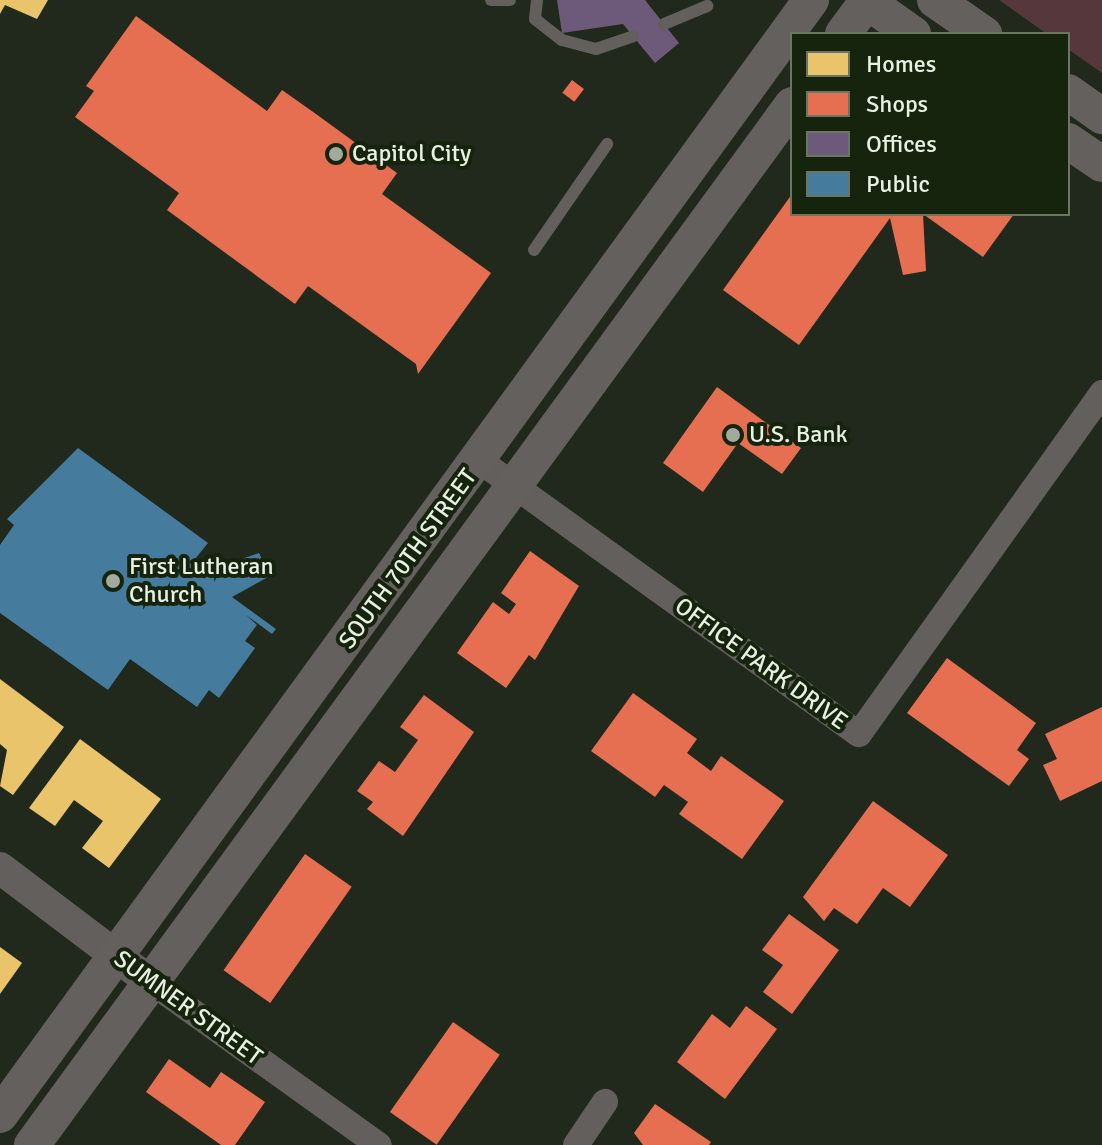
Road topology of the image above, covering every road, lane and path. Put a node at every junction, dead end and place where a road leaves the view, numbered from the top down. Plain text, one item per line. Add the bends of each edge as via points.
1 (491, 0) edge
2 (510, 0) edge
3 (537, 0) edge
4 (811, 0) edge
5 (867, 0) edge
6 (935, 0) edge
7 (707, 6) dead end
8 (664, 24) dead end
9 (844, 32) edge
10 (910, 32) edge
11 (981, 32) edge
12 (633, 36) dead end
13 (1070, 93) edge
14 (790, 108) edge
15 (1102, 116) edge
16 (1070, 142) edge
17 (607, 144) dead end
18 (1102, 164) edge
19 (534, 250) dead end
20 (1102, 393) edge
21 (480, 461) junction
22 (514, 485) junction
23 (0, 868) edge
24 (117, 957) junction
25 (151, 982) junction
26 (605, 1102) dead end
27 (0, 1115) edge
28 (32, 1145) edge
29 (379, 1145) edge
30 (576, 1145) edge

1 - 2 lane
3 - 12 lane via 535,19 562,40 596,49
4 - 21 main road, SOUTH 70TH STREET
5 - 9 main road
5 - 10 main road
6 - 11 main road
7 - 8 lane
13 - 15 main road
14 - 22 main road, SOUTH 70TH STREET
16 - 18 main road
17 - 19 lane
20 - 22 street, OFFICE PARK DRIVE via 859,734
21 - 22 street, OFFICE PARK DRIVE
21 - 24 main road, SOUTH 70TH STREET
22 - 25 main road, SOUTH 70TH STREET
23 - 24 street, SUMNER STREET
24 - 25 street, SUMNER STREET
24 - 27 main road, SOUTH 70TH STREET
25 - 28 main road, SOUTH 70TH STREET
25 - 29 street, SUMNER STREET
26 - 30 street

